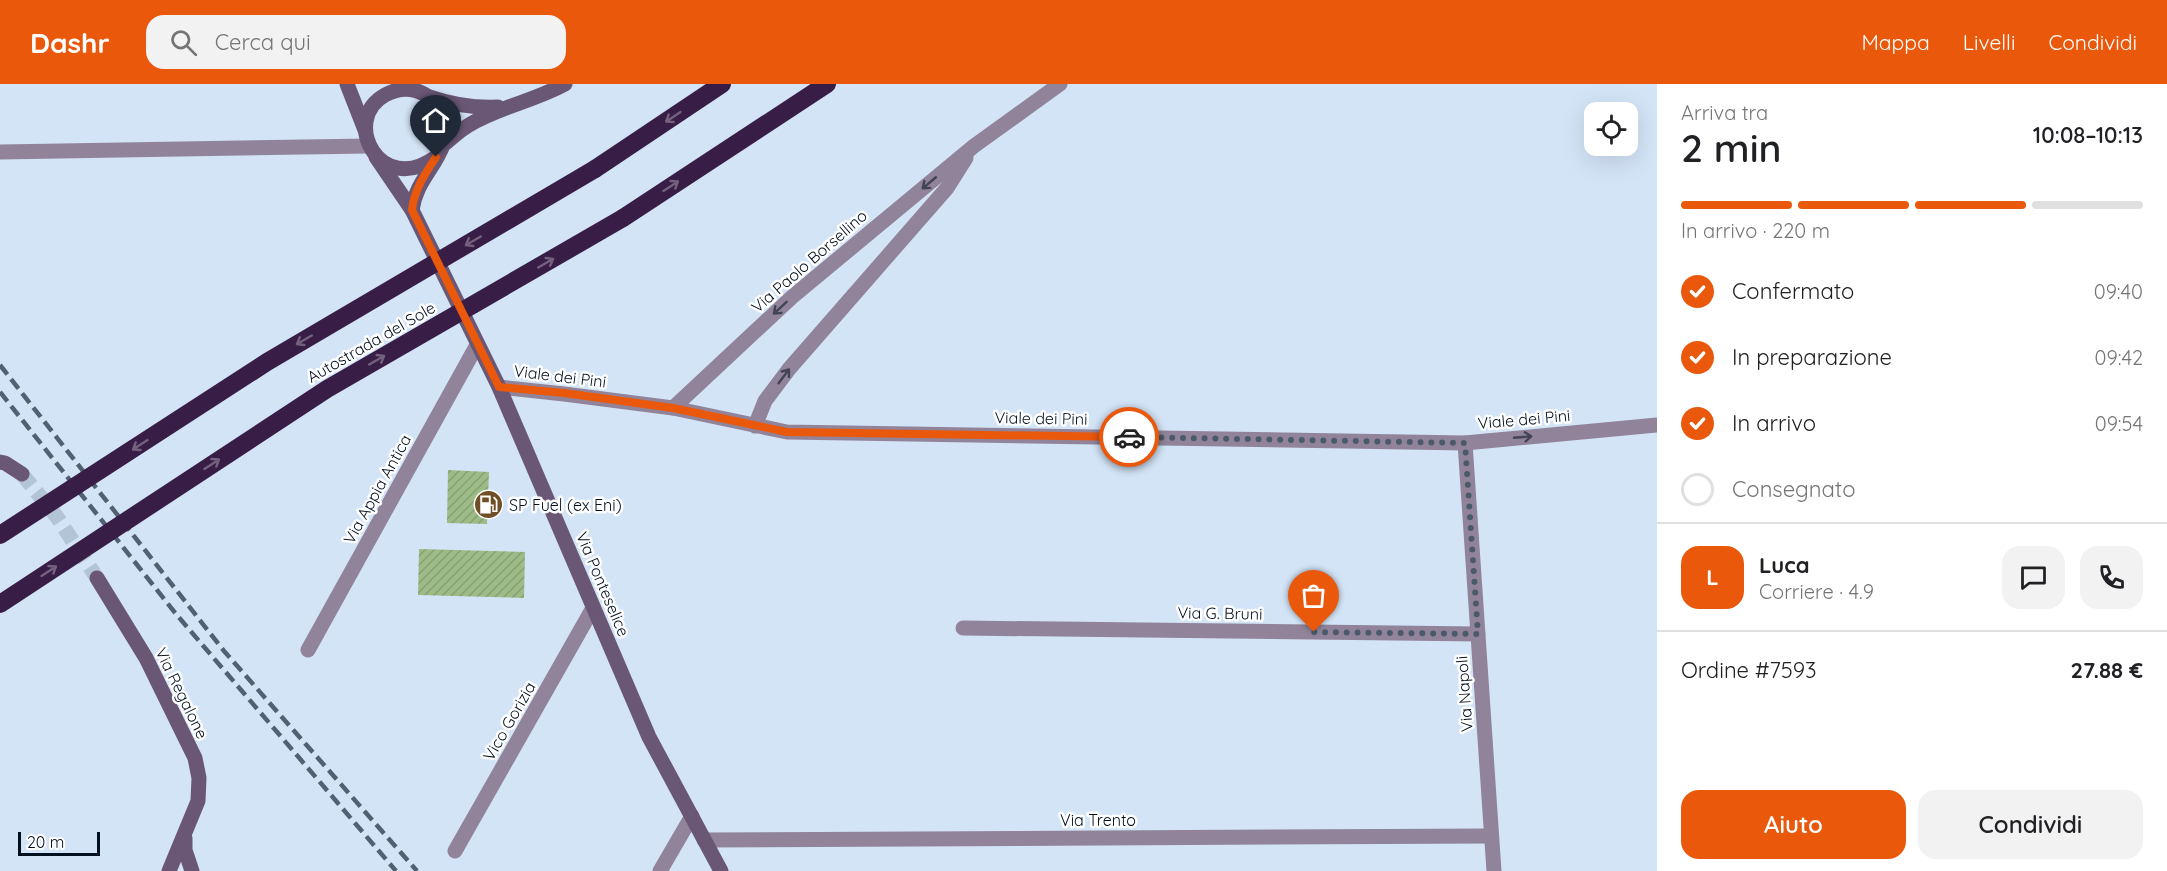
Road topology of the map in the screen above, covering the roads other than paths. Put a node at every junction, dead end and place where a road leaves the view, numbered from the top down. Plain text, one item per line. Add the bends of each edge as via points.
1 (347, 84) edge
2 (385, 84) edge
3 (565, 84) edge
4 (722, 84) edge
5 (827, 84) edge
6 (1060, 84) edge
7 (405, 89) junction
8 (430, 97) junction
9 (507, 107) junction
10 (370, 145) junction
11 (974, 146) junction
12 (440, 151) junction
13 (0, 152) edge
14 (412, 210) junction
15 (477, 345) junction
16 (499, 387) junction
17 (673, 408) junction
18 (1657, 425) edge
19 (755, 426) junction
20 (1465, 443) junction
21 (0, 462) edge
22 (22, 474) tunnel mouth
23 (0, 535) edge
24 (97, 578) tunnel mouth
25 (0, 604) edge
26 (593, 608) junction
27 (963, 628) dead end
28 (1478, 634) junction
29 (308, 650) dead end
30 (692, 816) junction
31 (185, 832) junction
32 (1491, 836) junction
33 (704, 840) junction
34 (455, 851) dead end
35 (169, 871) edge
36 (192, 871) edge
37 (660, 871) edge
38 (721, 871) edge
39 (1494, 871) edge

1 - 10 street, Via Ponteselice
2 - 7 street
3 - 9 street
4 -> 23 highway, bridge via 595,169 267,362
25 -> 5 highway, Autostrada del Sole, bridge via 327,389 622,218
6 - 11 street, Via Paolo Borsellino
7 - 8 street
7 - 10 street via 381,98 369,114
8 - 9 street via 476,108
8 - 12 street via 445,119
9 - 12 street via 468,125
10 - 12 street via 387,165 399,169 425,165
10 - 13 street
10 - 14 street, Via Ponteselice
11 -> 17 street, Via Paolo Borsellino via 792,297
19 -> 11 street, Via Paolo Borsellino via 765,401 789,369 947,188
12 - 14 street via 413,198
14 - 15 street, Via Ponteselice
15 - 16 street, Via Ponteselice
15 - 29 street, Via Appia Antica
16 - 17 street, Viale dei Pini
16 - 26 street, Via Ponteselice
17 - 19 street, Viale dei Pini
20 -> 18 street, Viale dei Pini
19 - 20 street, Viale dei Pini via 787,432
20 - 28 street, Via Napoli
21 - 22 street
24 - 31 street, Via Regalone via 146,658 195,758 198,801
26 - 30 street, Via Ponteselice via 649,737
26 - 34 street, Vico Gorizia
27 - 28 street, Via G. Bruni
28 - 32 street, Via Napoli
30 - 33 street, Via Ponteselice
30 - 37 street
31 - 35 street
31 - 36 street via 185,850
32 - 33 street, Via Trento
32 - 39 street, Via Napoli
33 - 38 street, Via Ponteselice

